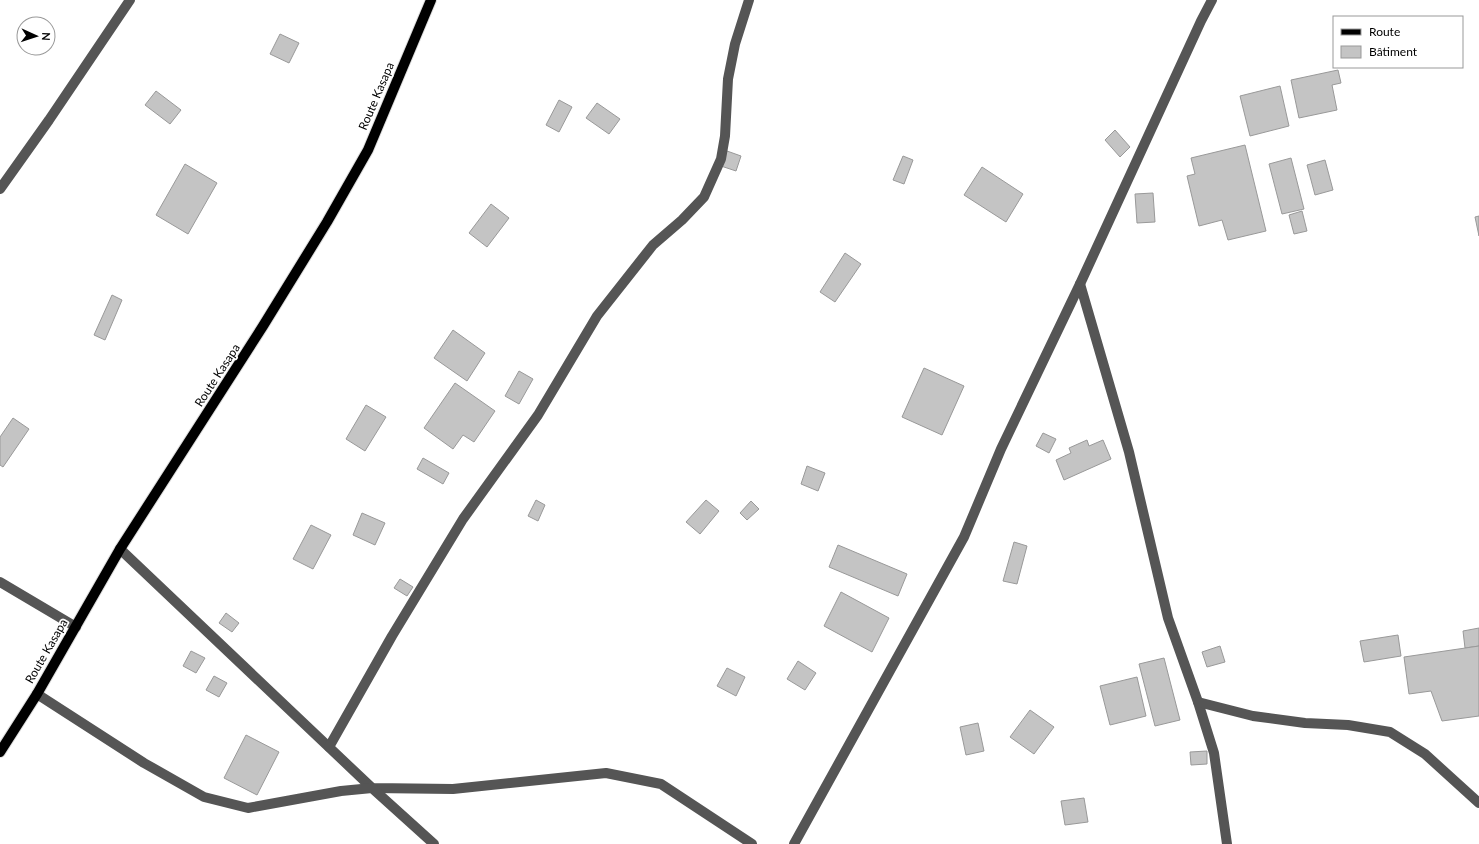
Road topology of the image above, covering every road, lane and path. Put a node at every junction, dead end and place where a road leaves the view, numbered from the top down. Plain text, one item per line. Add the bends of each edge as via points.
1 (130, 0) edge
2 (431, 0) edge
3 (749, 0) edge
4 (1212, 0) edge
5 (0, 188) edge
6 (1080, 284) junction
7 (120, 549) junction
8 (0, 582) edge
9 (76, 627) junction
10 (36, 694) junction
11 (1198, 702) junction
12 (329, 747) junction
13 (0, 752) edge
14 (372, 788) junction
15 (1479, 803) edge
16 (434, 844) edge
17 (752, 844) edge
18 (794, 844) edge
19 (1227, 844) edge

1 - 5 street
2 - 7 main road, Route Kasapa via 368,150 335,209
3 - 12 street via 733,51 728,79 721,159 704,198 653,245 597,316 538,415 462,519
4 - 6 street
6 - 11 street via 1129,452 1168,618
6 - 18 street via 1001,449 964,537
7 - 9 main road, Route Kasapa
7 - 12 street
8 - 9 street
9 - 10 main road, Route Kasapa
10 - 13 main road, Route Kasapa
10 - 14 street via 144,763 204,797 248,808 340,790
11 - 15 street via 1253,716 1348,725 1390,732 1426,754
11 - 19 street via 1214,753
12 - 14 street
14 - 16 street
14 - 17 street via 453,789 606,773 661,784

